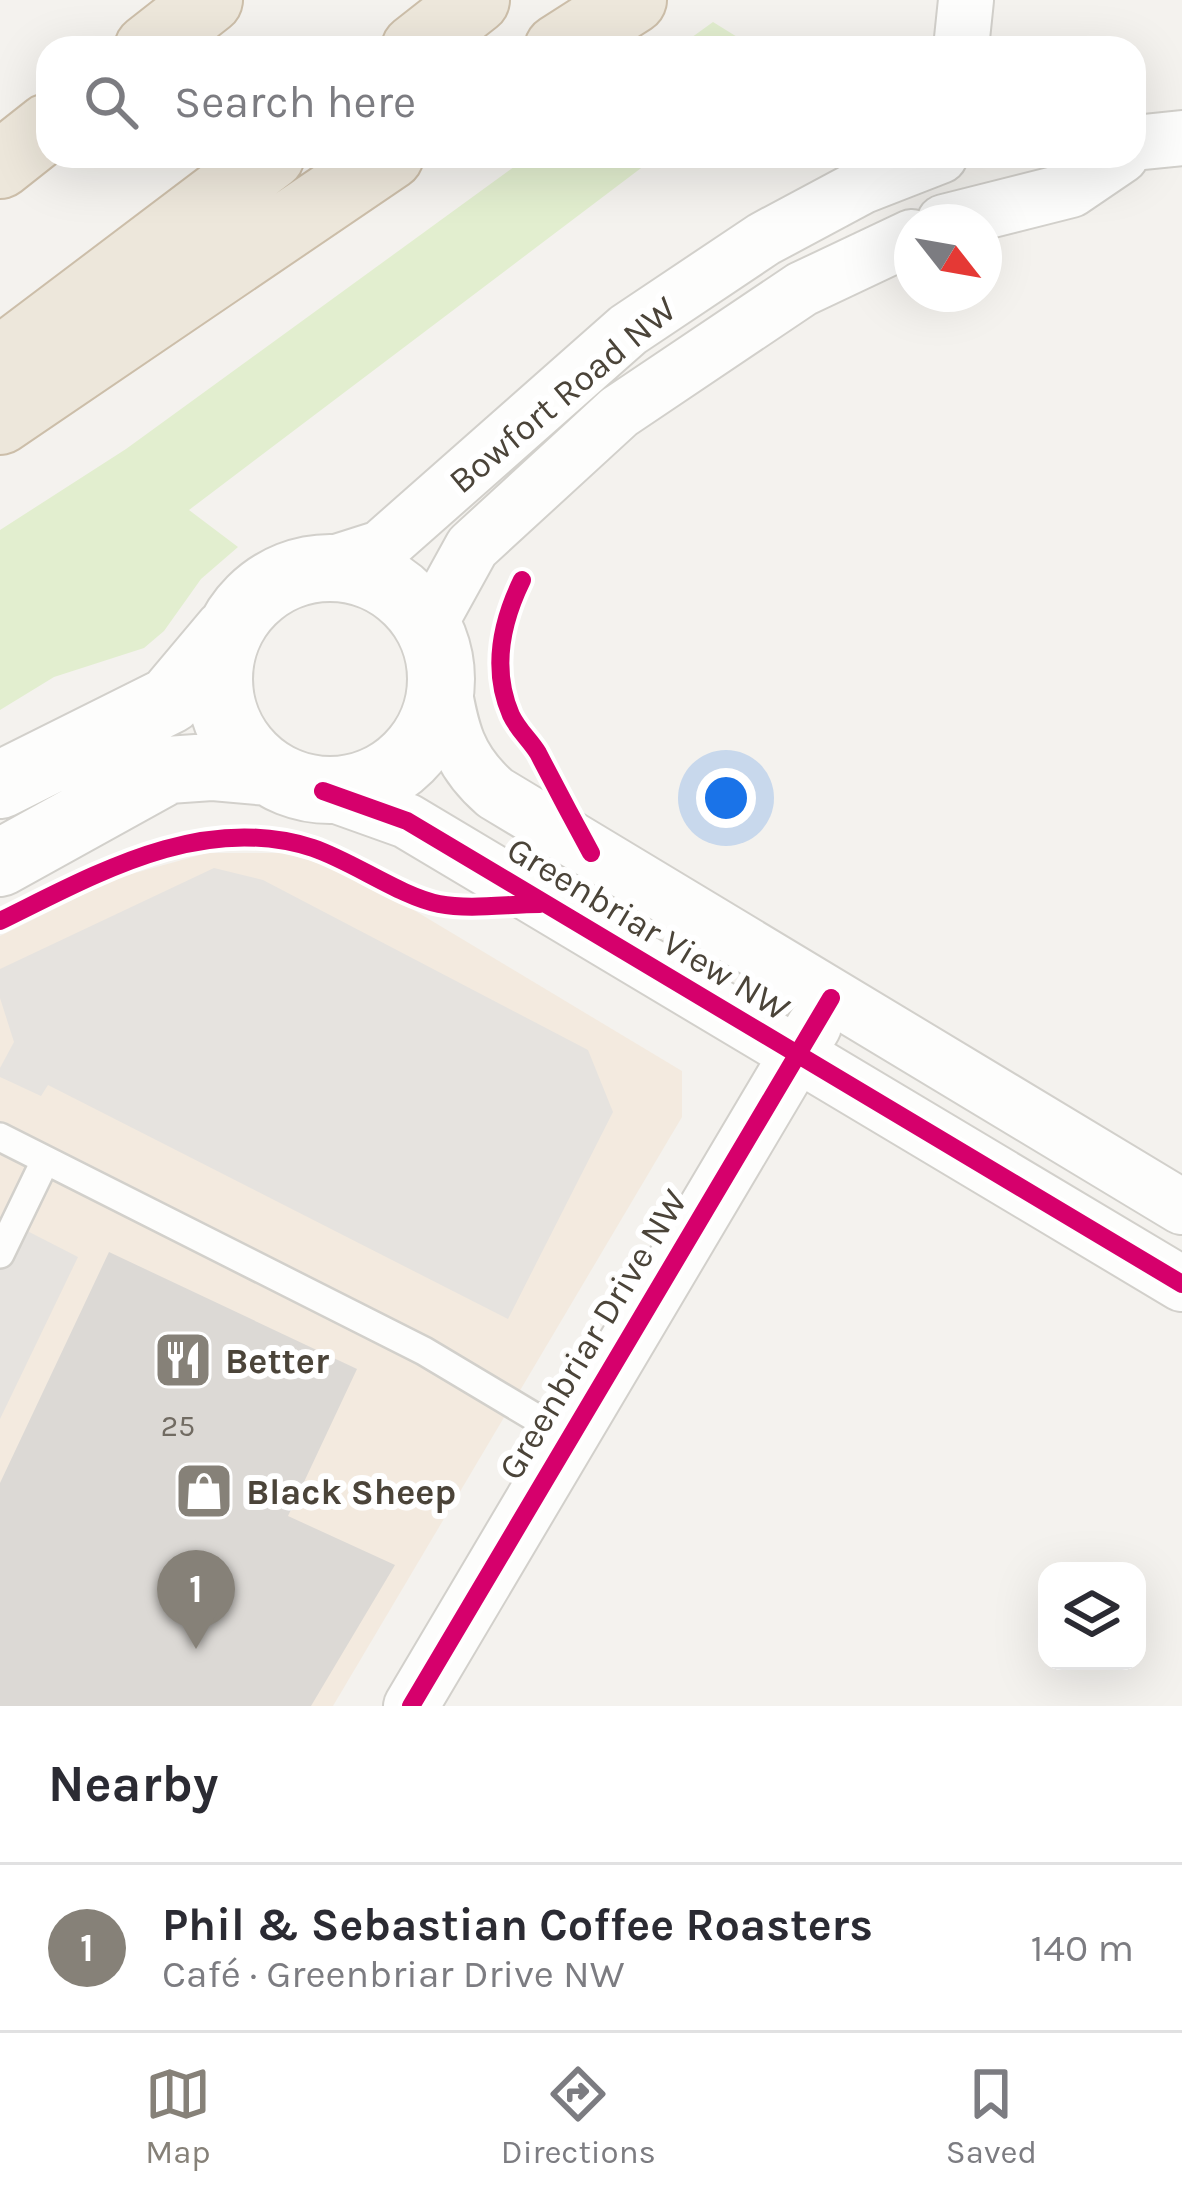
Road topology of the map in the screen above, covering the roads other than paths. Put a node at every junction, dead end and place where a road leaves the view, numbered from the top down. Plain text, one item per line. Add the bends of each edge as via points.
1 (208, 0) edge
2 (476, 0) edge
3 (633, 0) edge
4 (966, 0) edge
5 (163, 36) edge
6 (430, 36) edge
7 (577, 36) edge
8 (963, 36) edge
9 (36, 136) edge
10 (0, 165) edge
11 (256, 168) edge
12 (372, 168) edge
13 (909, 168) edge
14 (1106, 168) edge
15 (1002, 208) edge
16 (894, 246) edge
17 (0, 361) edge
18 (0, 422) edge
19 (315, 569) junction
20 (228, 631) junction
21 (435, 651) junction
22 (295, 782) junction
23 (0, 785) edge
24 (0, 863) edge
25 (831, 998) junction
26 (797, 1055) junction
27 (0, 1137) edge
28 (45, 1161) junction
29 (1182, 1207) edge
30 (0, 1254) edge
31 (1182, 1284) edge
32 (568, 1437) junction
33 (411, 1706) edge

1 - 5 highway
2 - 6 highway
3 - 7 highway
4 - 8 street
9 - 10 highway
11 - 17 highway
12 - 18 highway
13 - 19 street, Bowfort Road NW via 764,239 628,330 381,548
14 - 15 street via 1072,190
16 - 21 street, Bowfort Road NW via 802,289 619,412 472,547
19 - 20 street via 280,580
19 - 21 street via 369,574 403,594
20 - 22 street via 218,666 220,703 237,742
20 - 23 street via 170,700
21 - 22 street via 435,714 392,772 359,788
21 - 25 street, Greenbriar View NW via 453,736 495,794
22 - 24 street via 212,767 169,770
22 - 26 street, Greenbriar View NW via 407,821
25 - 26 street, Greenbriar Drive NW
25 - 29 street, Greenbriar View NW
26 - 31 street, Greenbriar View NW
26 - 32 street, Greenbriar Drive NW
27 - 28 lane
28 - 30 lane
28 - 32 lane via 424,1351
32 - 33 street, Greenbriar Drive NW

